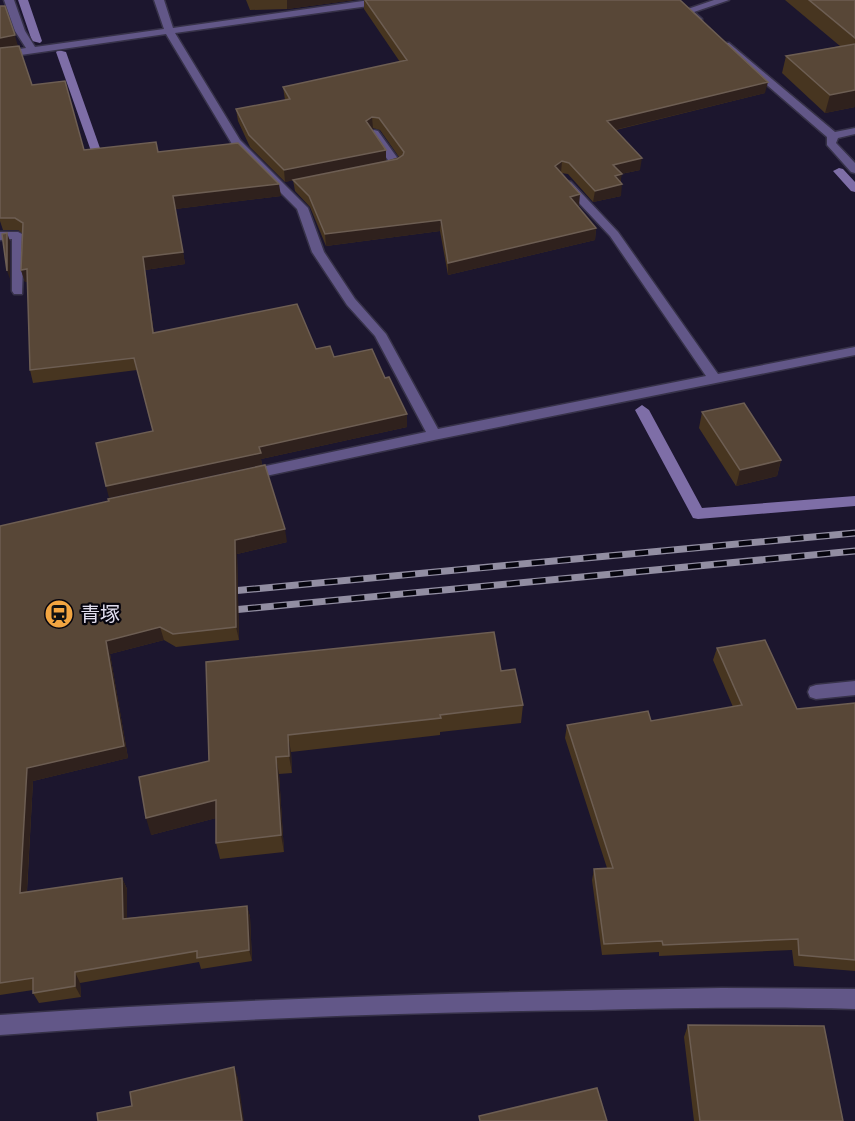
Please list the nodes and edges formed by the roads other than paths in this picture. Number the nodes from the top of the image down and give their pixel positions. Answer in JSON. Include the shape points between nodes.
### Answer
{"nodes":[{"id":1,"x":9,"y":0,"type":"edge"},
{"id":2,"x":159,"y":0,"type":"edge"},
{"id":3,"x":390,"y":0,"type":"edge"},
{"id":4,"x":724,"y":0,"type":"edge"},
{"id":5,"x":704,"y":26,"type":"edge"},
{"id":6,"x":169,"y":31,"type":"junction"},
{"id":7,"x":721,"y":40,"type":"edge"},
{"id":8,"x":32,"y":51,"type":"junction"},
{"id":9,"x":0,"y":56,"type":"edge"},
{"id":10,"x":855,"y":130,"type":"edge"},
{"id":11,"x":374,"y":133,"type":"edge"},
{"id":12,"x":833,"y":136,"type":"junction"},
{"id":13,"x":374,"y":170,"type":"edge"},
{"id":14,"x":855,"y":170,"type":"edge"},
{"id":15,"x":562,"y":178,"type":"edge"},
{"id":16,"x":0,"y":236,"type":"edge"},
{"id":17,"x":18,"y":291,"type":"dead end"},
{"id":18,"x":855,"y":351,"type":"edge"},
{"id":19,"x":715,"y":379,"type":"junction"},
{"id":20,"x":434,"y":435,"type":"junction"},
{"id":21,"x":234,"y":478,"type":"edge"},
{"id":22,"x":855,"y":688,"type":"edge"},
{"id":23,"x":816,"y":692,"type":"dead end"},
{"id":24,"x":855,"y":999,"type":"edge"},
{"id":25,"x":0,"y":1025,"type":"edge"}],
"edges":[{"from":1,"to":8,"type":"street"},
{"from":2,"to":6,"type":"street"},
{"from":3,"to":6,"type":"street"},
{"from":4,"to":5,"type":"street","via":[[687,11]]},
{"from":6,"to":8,"type":"street"},
{"from":6,"to":20,"type":"street","via":[[236,142],[287,186],[302,208],[318,252],[351,302],[380,334]]},
{"from":7,"to":12,"type":"street"},
{"from":8,"to":9,"type":"street"},
{"from":10,"to":12,"type":"street"},
{"from":11,"to":13,"type":"street","via":[[397,165]]},
{"from":12,"to":14,"type":"street","via":[[831,143]]},
{"from":15,"to":19,"type":"street","via":[[614,234]]},
{"from":16,"to":17,"type":"street","via":[[18,235]]},
{"from":18,"to":19,"type":"street"},
{"from":19,"to":20,"type":"street"},
{"from":20,"to":21,"type":"street"},
{"from":22,"to":23,"type":"street"},
{"from":24,"to":25,"type":"street","via":[[494,1001],[159,1013]]}]}
